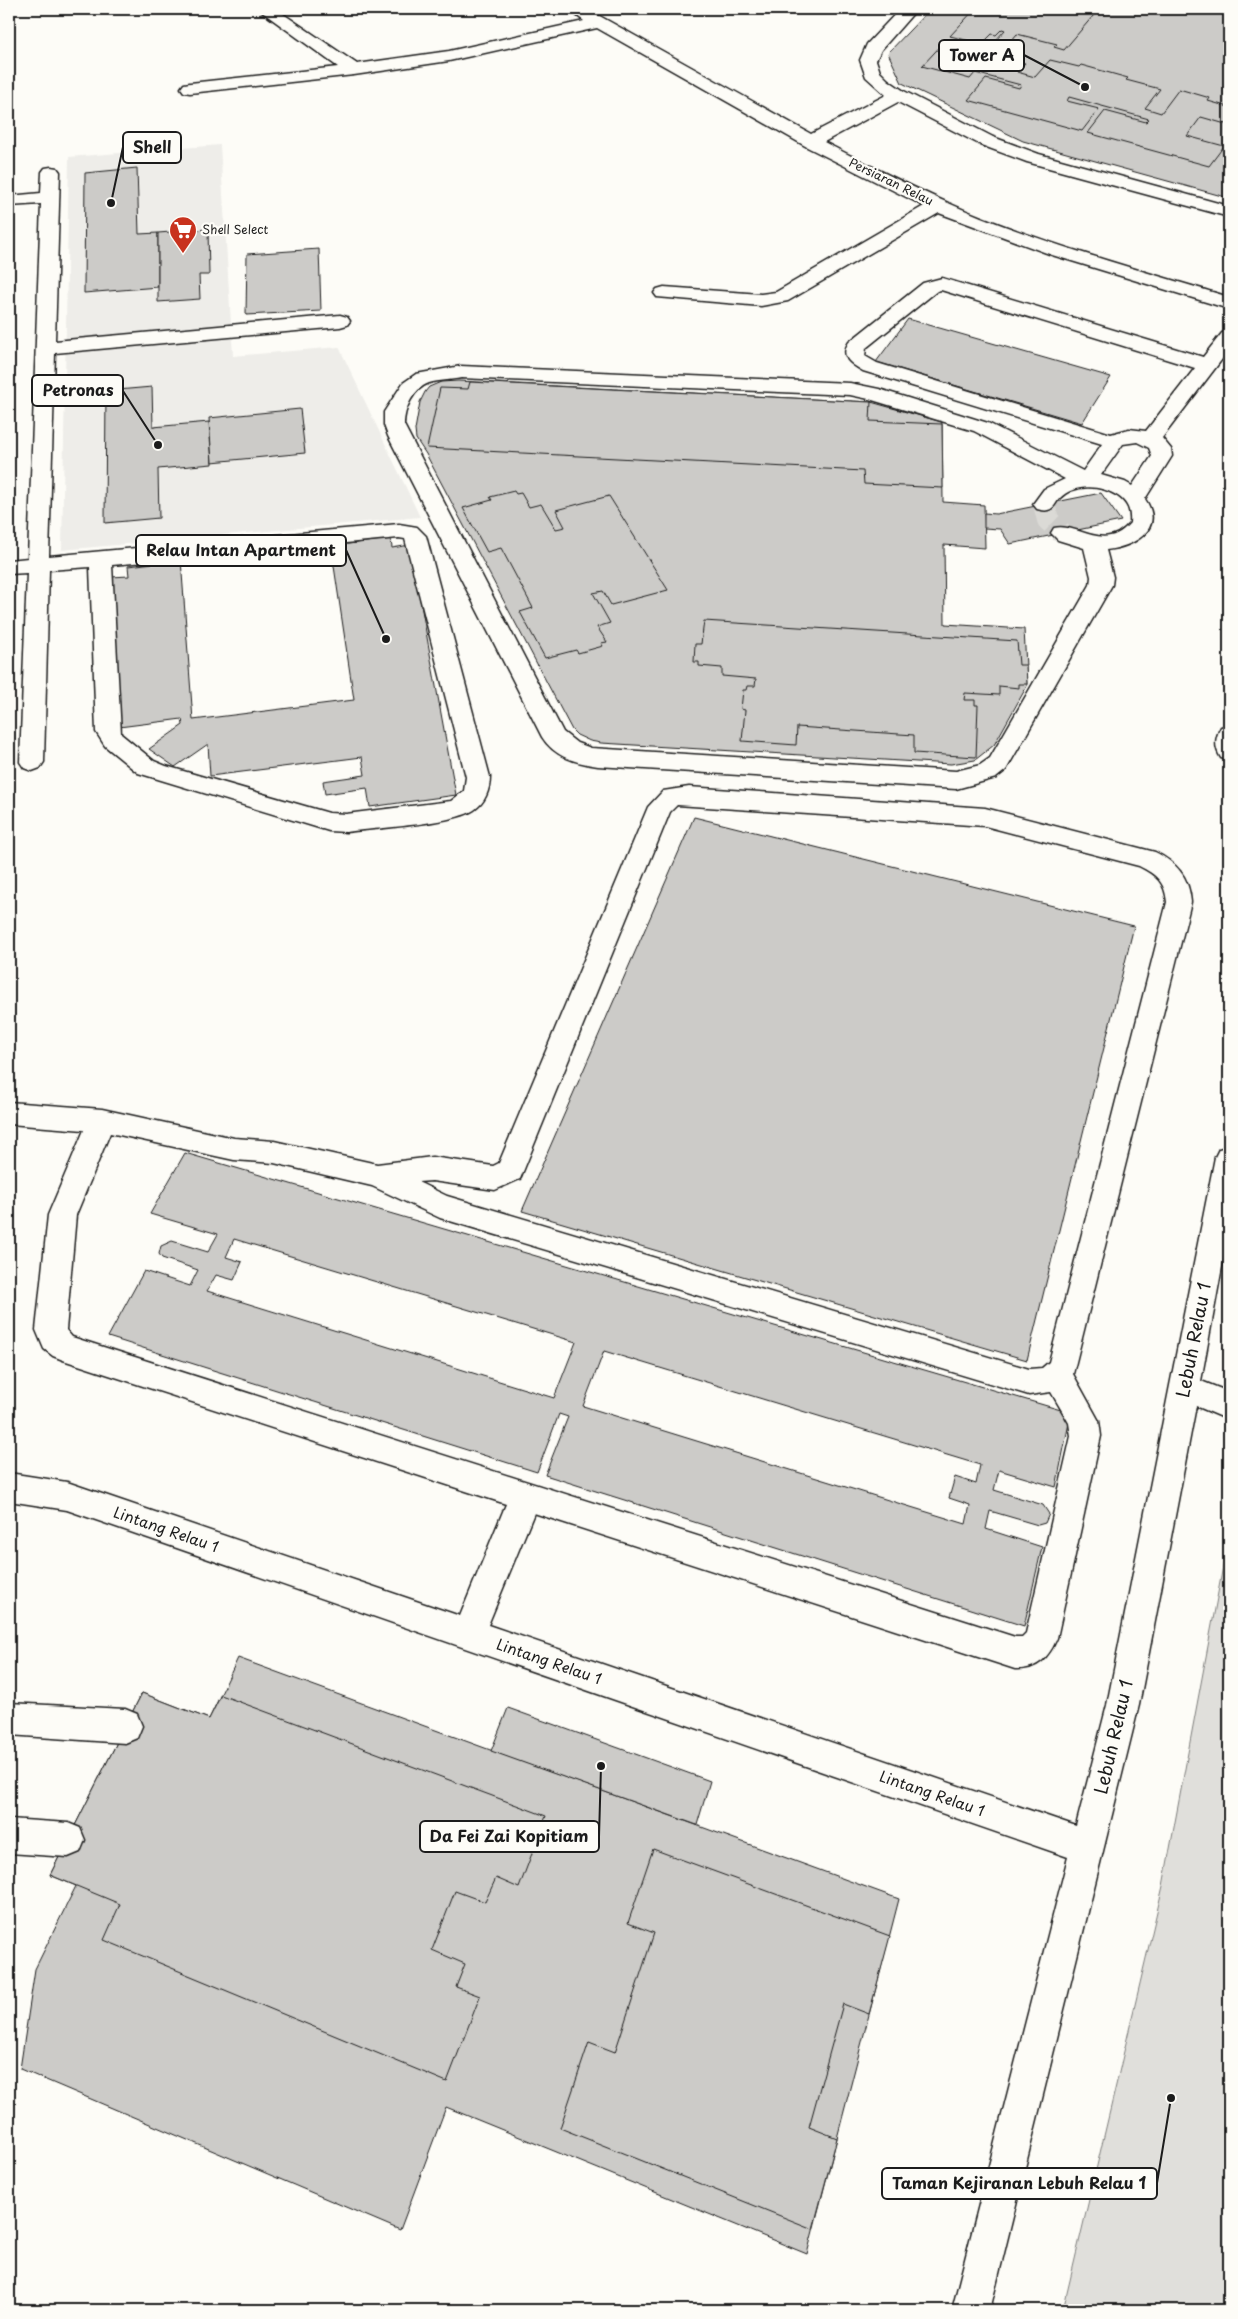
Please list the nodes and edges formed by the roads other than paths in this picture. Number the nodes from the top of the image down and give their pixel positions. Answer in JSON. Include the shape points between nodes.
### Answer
{"nodes":[{"id":1,"x":266,"y":9,"type":"edge"},
{"id":2,"x":576,"y":9,"type":"edge"},
{"id":3,"x":909,"y":9,"type":"edge"},
{"id":4,"x":600,"y":22,"type":"junction"},
{"id":5,"x":354,"y":70,"type":"junction"},
{"id":6,"x":190,"y":88,"type":"dead end"},
{"id":7,"x":898,"y":95,"type":"junction"},
{"id":8,"x":812,"y":141,"type":"junction"},
{"id":9,"x":51,"y":172,"type":"dead end"},
{"id":10,"x":50,"y":198,"type":"junction"},
{"id":11,"x":9,"y":201,"type":"edge"},
{"id":12,"x":940,"y":205,"type":"junction"},
{"id":13,"x":1229,"y":212,"type":"edge"},
{"id":14,"x":664,"y":293,"type":"dead end"},
{"id":15,"x":1229,"y":303,"type":"edge"},
{"id":16,"x":340,"y":322,"type":"dead end"},
{"id":17,"x":1229,"y":337,"type":"edge"},
{"id":18,"x":45,"y":348,"type":"junction"},
{"id":19,"x":856,"y":358,"type":"junction"},
{"id":20,"x":1208,"y":365,"type":"junction"},
{"id":21,"x":830,"y":389,"type":"junction"},
{"id":22,"x":1151,"y":439,"type":"junction"},
{"id":23,"x":1113,"y":441,"type":"junction"},
{"id":24,"x":1086,"y":481,"type":"junction"},
{"id":25,"x":1134,"y":500,"type":"junction"},
{"id":26,"x":1044,"y":504,"type":"dead end"},
{"id":27,"x":1062,"y":533,"type":"tunnel mouth"},
{"id":28,"x":1093,"y":543,"type":"junction"},
{"id":29,"x":101,"y":559,"type":"junction"},
{"id":30,"x":38,"y":564,"type":"junction"},
{"id":31,"x":9,"y":567,"type":"edge"},
{"id":32,"x":1229,"y":733,"type":"edge"},
{"id":33,"x":1229,"y":752,"type":"edge"},
{"id":34,"x":32,"y":762,"type":"dead end"},
{"id":35,"x":9,"y":1113,"type":"edge"},
{"id":36,"x":102,"y":1120,"type":"junction"},
{"id":37,"x":1229,"y":1157,"type":"edge"},
{"id":38,"x":377,"y":1176,"type":"junction"},
{"id":39,"x":1058,"y":1375,"type":"junction"},
{"id":40,"x":1185,"y":1388,"type":"junction"},
{"id":41,"x":1229,"y":1406,"type":"edge"},
{"id":42,"x":9,"y":1487,"type":"edge"},
{"id":43,"x":525,"y":1496,"type":"junction"},
{"id":44,"x":468,"y":1634,"type":"junction"},
{"id":45,"x":9,"y":1719,"type":"edge"},
{"id":46,"x":124,"y":1726,"type":"dead end"},
{"id":47,"x":9,"y":1836,"type":"edge"},
{"id":48,"x":68,"y":1840,"type":"dead end"},
{"id":49,"x":1088,"y":1847,"type":"junction"},
{"id":50,"x":972,"y":2310,"type":"edge"}],
"edges":[{"from":1,"to":5,"type":"street"},
{"from":2,"to":4,"type":"street","name":"Persiaran Relau"},
{"from":3,"to":7,"type":"street","via":[[873,48],[868,60],[872,73]]},
{"from":4,"to":5,"type":"street","via":[[449,56]]},
{"from":4,"to":8,"type":"street","name":"Persiaran Relau"},
{"from":5,"to":6,"type":"street"},
{"from":7,"to":8,"type":"street"},
{"from":7,"to":13,"type":"street","via":[[987,141],[1033,158]]},
{"from":8,"to":12,"type":"street","name":"Persiaran Relau","via":[[895,186]]},
{"from":9,"to":10,"type":"street"},
{"from":10,"to":11,"type":"street"},
{"from":10,"to":18,"type":"street"},
{"from":12,"to":14,"type":"street","via":[[781,297],[761,300]]},
{"from":12,"to":15,"type":"street","name":"Persiaran Relau","via":[[971,220],[1071,256]]},
{"from":16,"to":18,"type":"street"},
{"from":17,"to":20,"type":"street"},
{"from":18,"to":30,"type":"street"},
{"from":19,"to":20,"type":"street","via":[[856,346],[936,284],[949,285]]},
{"from":19,"to":21,"type":"street"},
{"from":19,"to":23,"type":"street","via":[[870,367]]},
{"from":20,"to":22,"type":"street"},
{"from":21,"to":24,"type":"street","via":[[872,393],[981,426]]},
{"from":21,"to":28,"type":"street","via":[[461,372],[423,378],[410,388],[394,412],[398,436],[554,736],[565,748],[579,755],[598,758],[956,780],[988,772],[998,764],[1101,585]]},
{"from":22,"to":23,"type":"street","via":[[1127,435]]},
{"from":22,"to":25,"type":"street","via":[[1161,447],[1162,456]]},
{"from":23,"to":24,"type":"street"},
{"from":24,"to":25,"type":"street","via":[[1116,487]]},
{"from":24,"to":26,"type":"street","via":[[1058,487],[1048,495]]},
{"from":25,"to":28,"type":"street","via":[[1142,514],[1141,524],[1134,532],[1109,543]]},
{"from":27,"to":28,"type":"street"},
{"from":29,"to":29,"type":"street","via":[[108,732],[146,767],[329,822],[346,823],[455,809],[474,797],[479,787],[478,777],[415,536],[409,532]]},
{"from":29,"to":30,"type":"street"},
{"from":30,"to":31,"type":"street"},
{"from":30,"to":34,"type":"street"},
{"from":32,"to":33,"type":"street"},
{"from":35,"to":36,"type":"street"},
{"from":36,"to":38,"type":"street","via":[[234,1149],[274,1152]]},
{"from":36,"to":43,"type":"street","via":[[62,1216],[51,1330],[54,1340],[63,1347]]},
{"from":37,"to":40,"type":"street","name":"Lebuh Relau 1"},
{"from":38,"to":39,"type":"street","via":[[440,1206],[1029,1382],[1048,1380]]},
{"from":38,"to":39,"type":"street","via":[[432,1169],[495,1178],[510,1171],[660,807],[671,797],[985,817],[1146,859],[1162,866],[1173,877],[1179,902]]},
{"from":39,"to":43,"type":"street","via":[[1084,1421],[1086,1436],[1041,1638],[1037,1646],[1024,1654],[1015,1654]]},
{"from":40,"to":41,"type":"street"},
{"from":40,"to":49,"type":"street","name":"Lebuh Relau 1","via":[[1123,1705]]},
{"from":42,"to":44,"type":"street","name":"Lintang Relau 1","via":[[67,1496]]},
{"from":43,"to":44,"type":"street"},
{"from":44,"to":49,"type":"street","name":"Lintang Relau 1"},
{"from":45,"to":46,"type":"street"},
{"from":47,"to":48,"type":"street"},
{"from":49,"to":50,"type":"street","name":"Lebuh Relau 1"}]}
